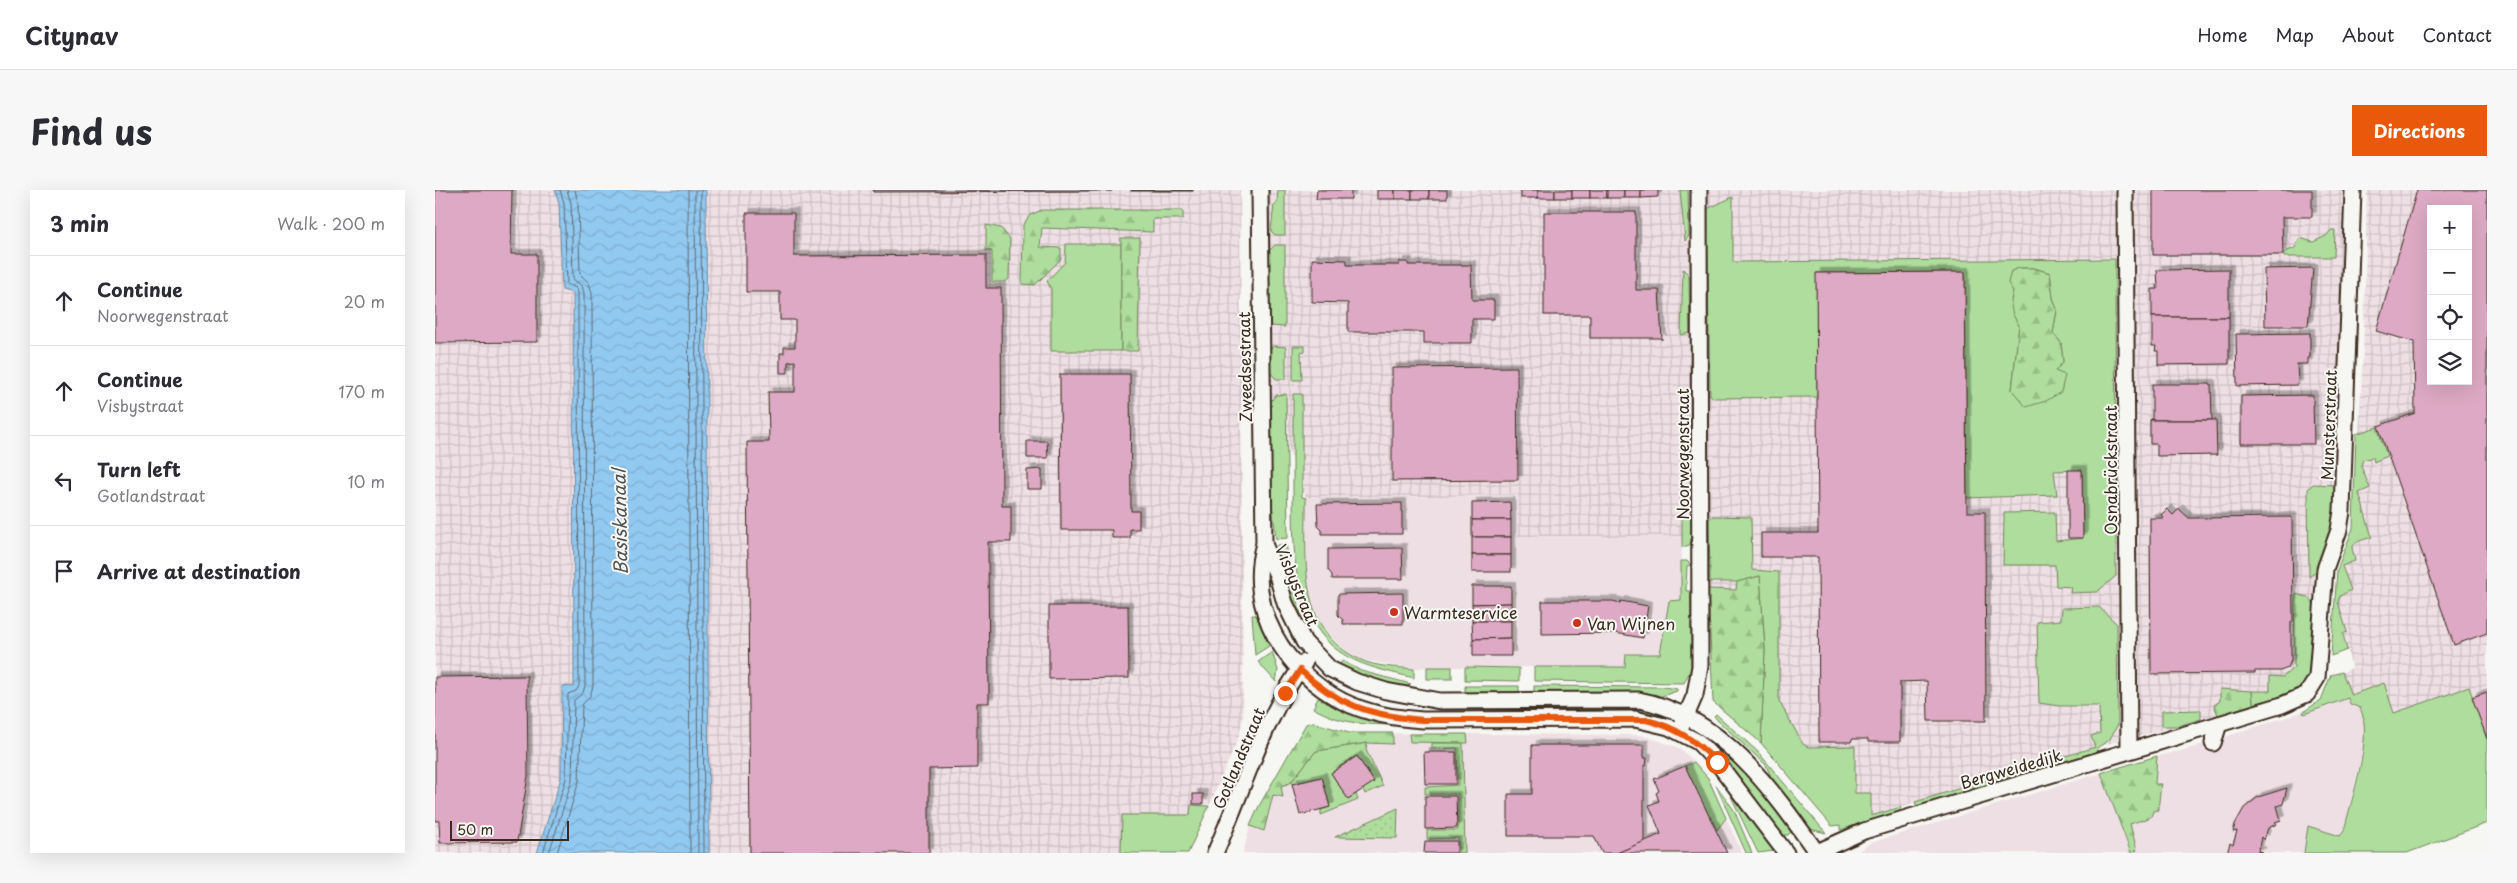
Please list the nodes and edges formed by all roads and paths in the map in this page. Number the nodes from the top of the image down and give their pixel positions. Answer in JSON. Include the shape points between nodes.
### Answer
{"nodes":[{"id":1,"x":1260,"y":190,"type":"edge"},
{"id":2,"x":1699,"y":190,"type":"edge"},
{"id":3,"x":2125,"y":190,"type":"edge"},
{"id":4,"x":2353,"y":190,"type":"edge"},
{"id":5,"x":1264,"y":544,"type":"junction"},
{"id":6,"x":1313,"y":653,"type":"junction"},
{"id":7,"x":2319,"y":659,"type":"joint"},
{"id":8,"x":1300,"y":670,"type":"junction"},
{"id":9,"x":1687,"y":715,"type":"junction"},
{"id":10,"x":2219,"y":724,"type":"junction"},
{"id":11,"x":1679,"y":731,"type":"junction"},
{"id":12,"x":2213,"y":743,"type":"dead end"},
{"id":13,"x":2129,"y":750,"type":"junction"},
{"id":14,"x":1215,"y":853,"type":"edge"},
{"id":15,"x":1786,"y":853,"type":"edge"},
{"id":16,"x":1816,"y":853,"type":"edge"}],
"edges":[{"from":1,"to":5,"type":"street","name":"Zweedsestraat"},
{"from":2,"to":9,"type":"street","name":"Noorwegenstraat","via":[[1699,666],[1695,695]]},
{"from":3,"to":13,"type":"street","name":"Osnabrückstraat"},
{"from":4,"to":7,"type":"street","name":"Munsterstraat","via":[[2343,511],[2325,569]]},
{"from":5,"to":6,"type":"street","name":"Visbystraat","via":[[1294,624]]},
{"from":5,"to":8,"type":"street","name":"Visbystraat","via":[[1259,562],[1261,599],[1278,643]]},
{"from":6,"to":8,"type":"street","name":"Gotlandstraat"},
{"from":6,"to":9,"type":"street","name":"Visbystraat","via":[[1330,669],[1357,682],[1414,698],[1454,702],[1639,700]]},
{"from":7,"to":10,"type":"street","name":"Bergweidedijk","via":[[2315,684],[2307,694]]},
{"from":8,"to":11,"type":"street","name":"Visbystraat","via":[[1319,688],[1343,702],[1393,718],[1635,719]]},
{"from":8,"to":14,"type":"street","name":"Gotlandstraat","via":[[1266,733]]},
{"from":9,"to":11,"type":"street","name":"Noorwegenstraat"},
{"from":9,"to":16,"type":"street","via":[[1711,730],[1751,769]]},
{"from":10,"to":12,"type":"street"},
{"from":10,"to":13,"type":"street","name":"Bergweidedijk"},
{"from":11,"to":15,"type":"street","via":[[1698,742],[1717,762]]},
{"from":13,"to":16,"type":"street","name":"Bergweidedijk","via":[[1864,831]]}]}
